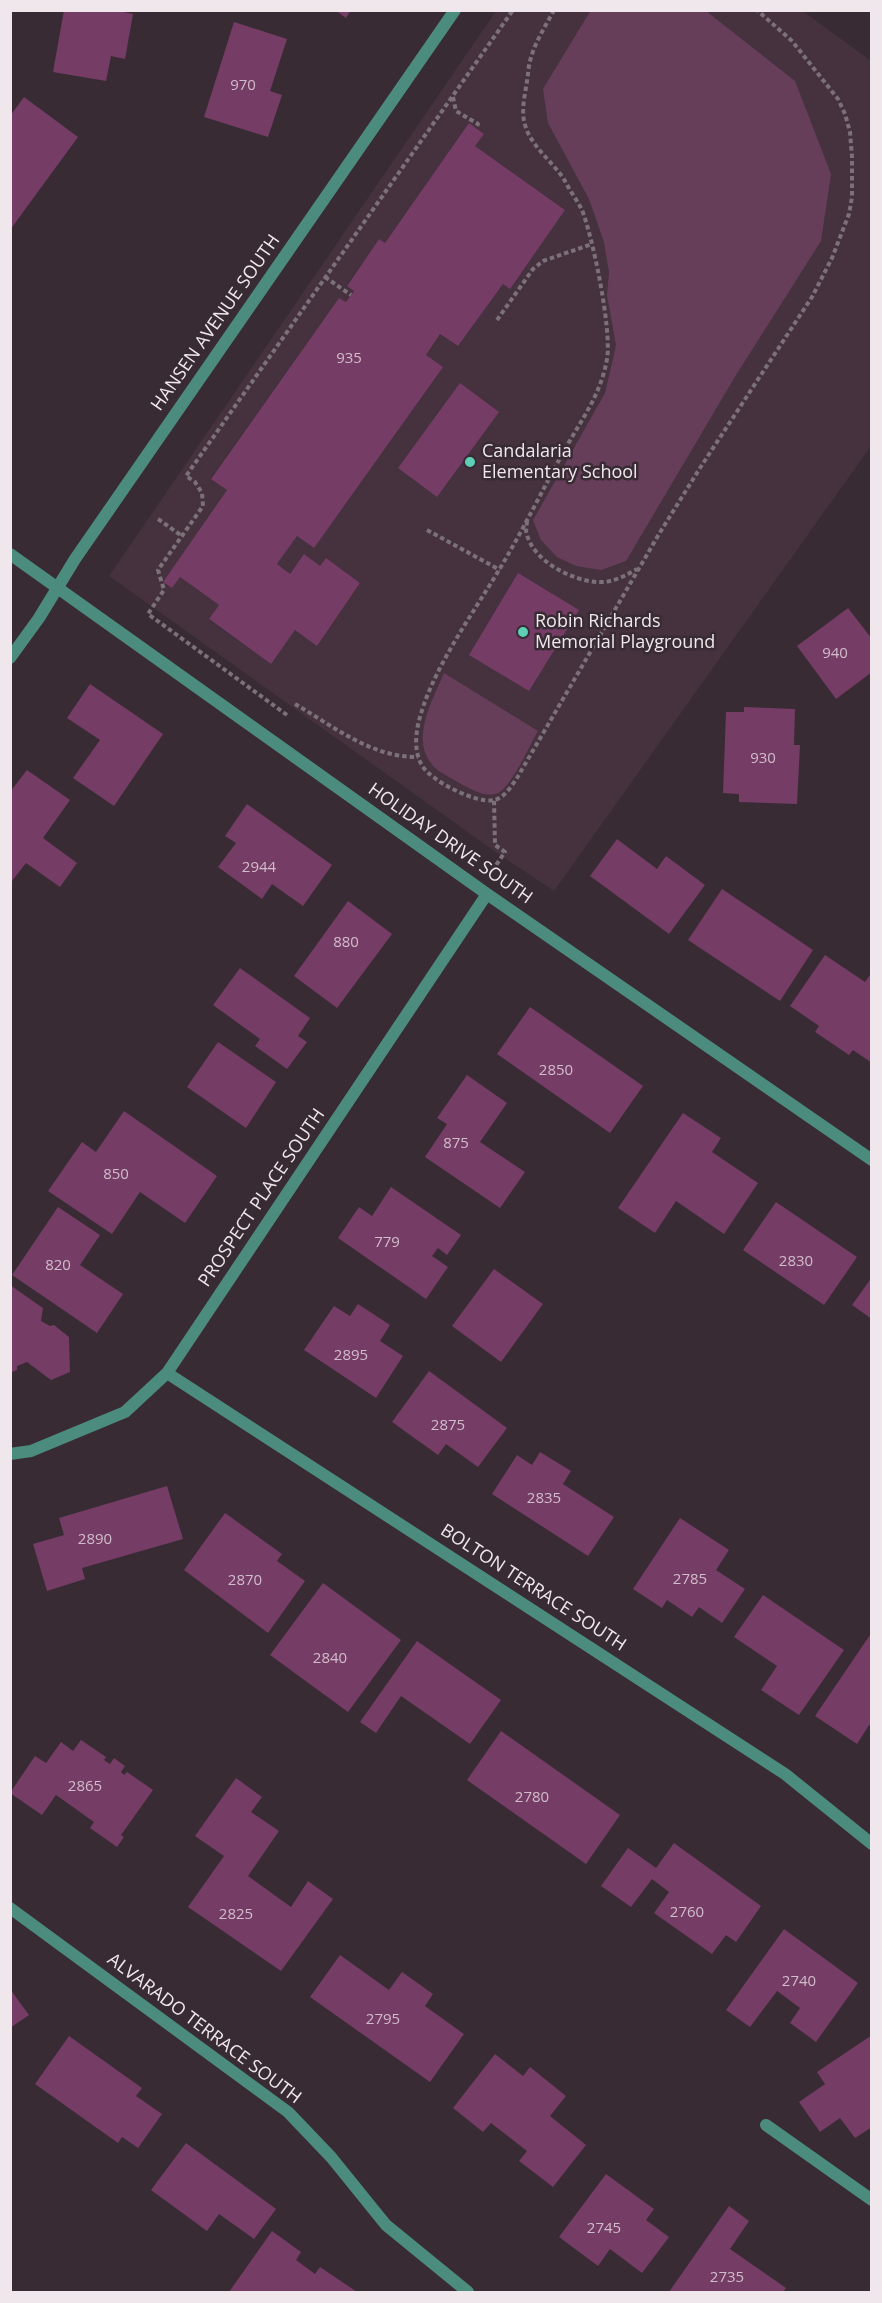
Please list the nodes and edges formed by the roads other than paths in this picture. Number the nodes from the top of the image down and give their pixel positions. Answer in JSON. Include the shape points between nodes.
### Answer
{"nodes":[{"id":1,"x":455,"y":10,"type":"edge"},
{"id":2,"x":10,"y":554,"type":"edge"},
{"id":3,"x":57,"y":586,"type":"junction"},
{"id":4,"x":10,"y":658,"type":"edge"},
{"id":5,"x":483,"y":891,"type":"junction"},
{"id":6,"x":872,"y":1160,"type":"edge"},
{"id":7,"x":167,"y":1372,"type":"junction"},
{"id":8,"x":10,"y":1454,"type":"edge"},
{"id":9,"x":872,"y":1844,"type":"edge"},
{"id":10,"x":10,"y":1908,"type":"edge"},
{"id":11,"x":766,"y":2124,"type":"dead end"},
{"id":12,"x":872,"y":2200,"type":"edge"},
{"id":13,"x":468,"y":2292,"type":"edge"}],
"edges":[{"from":1,"to":3,"type":"street","name":"HANSEN AVENUE SOUTH"},
{"from":2,"to":3,"type":"street","name":"HOLIDAY DRIVE SOUTH"},
{"from":3,"to":4,"type":"street","name":"HANSEN AVENUE SOUTH"},
{"from":3,"to":5,"type":"street","name":"HOLIDAY DRIVE SOUTH"},
{"from":5,"to":6,"type":"street","name":"HOLIDAY DRIVE SOUTH"},
{"from":5,"to":7,"type":"street","name":"PROSPECT PLACE SOUTH"},
{"from":7,"to":8,"type":"street","name":"PROSPECT PLACE SOUTH","via":[[125,1412],[31,1450]]},
{"from":7,"to":9,"type":"street","name":"BOLTON TERRACE SOUTH","via":[[785,1773]]},
{"from":10,"to":13,"type":"street","name":"ALVARADO TERRACE SOUTH","via":[[288,2112],[387,2225]]},
{"from":11,"to":12,"type":"street"}]}
